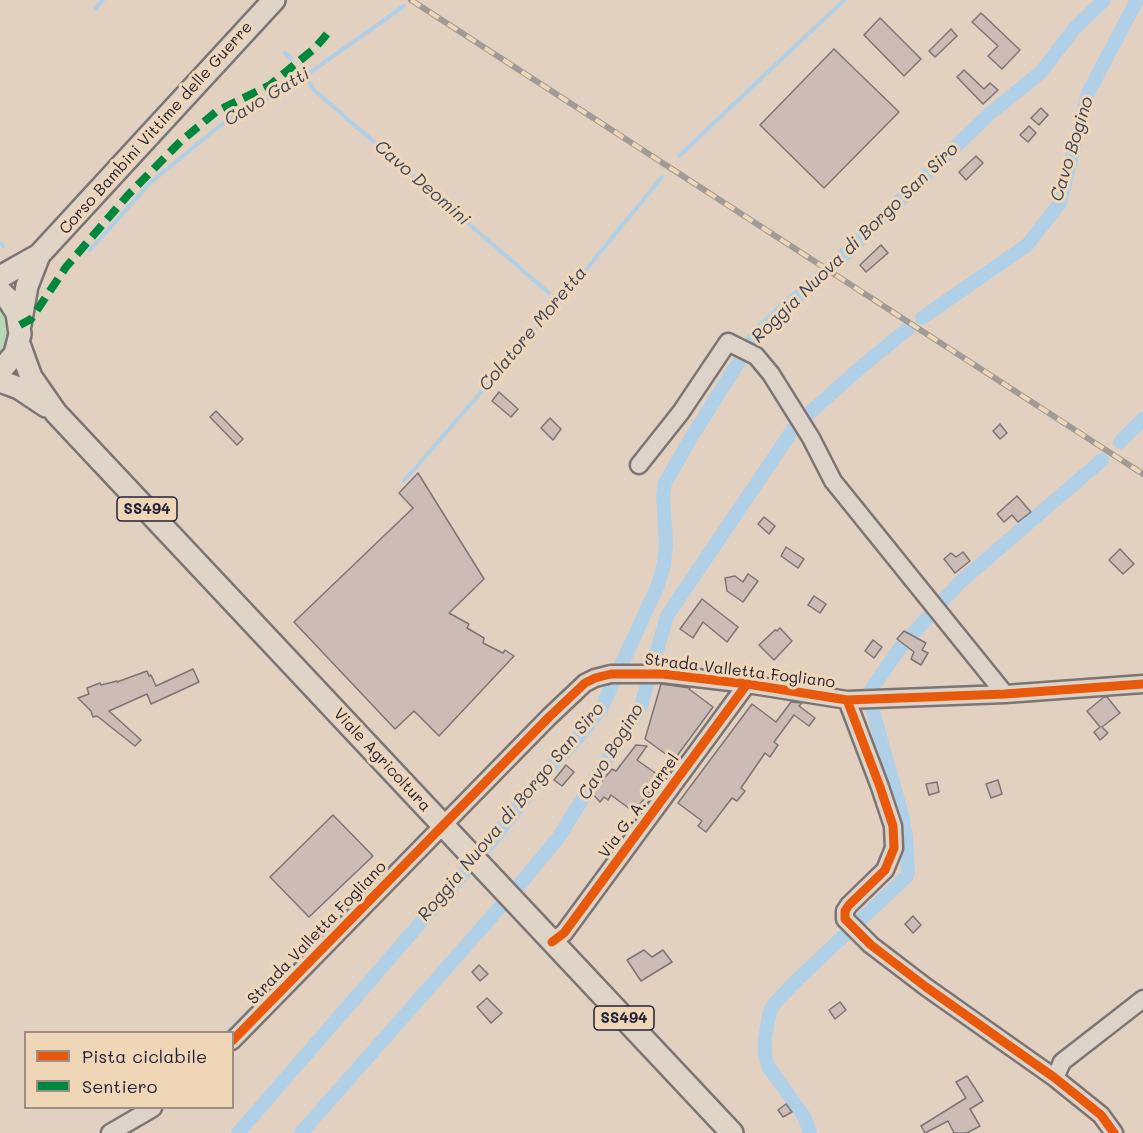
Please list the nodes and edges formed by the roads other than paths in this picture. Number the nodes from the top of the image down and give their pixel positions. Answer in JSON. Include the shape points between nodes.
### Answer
{"nodes":[{"id":1,"x":273,"y":0,"type":"edge"},
{"id":2,"x":39,"y":255,"type":"junction"},
{"id":3,"x":0,"y":278,"type":"edge"},
{"id":4,"x":0,"y":291,"type":"edge"},
{"id":5,"x":19,"y":335,"type":"junction"},
{"id":6,"x":0,"y":371,"type":"edge"},
{"id":7,"x":0,"y":381,"type":"edge"},
{"id":8,"x":56,"y":413,"type":"junction"},
{"id":9,"x":639,"y":465,"type":"dead end"},
{"id":10,"x":747,"y":684,"type":"junction"},
{"id":11,"x":1143,"y":684,"type":"edge"},
{"id":12,"x":1005,"y":693,"type":"junction"},
{"id":13,"x":853,"y":700,"type":"junction"},
{"id":14,"x":443,"y":825,"type":"junction"},
{"id":15,"x":552,"y":942,"type":"junction"},
{"id":16,"x":1143,"y":999,"type":"edge"},
{"id":17,"x":234,"y":1039,"type":"edge"},
{"id":18,"x":1054,"y":1078,"type":"junction"},
{"id":19,"x":150,"y":1109,"type":"edge"},
{"id":20,"x":110,"y":1133,"type":"edge"},
{"id":21,"x":732,"y":1133,"type":"edge"},
{"id":22,"x":1114,"y":1133,"type":"edge"}],
"edges":[{"from":1,"to":2,"type":"main road","name":"Corso Bambini Vittime delle Guerre"},
{"from":2,"to":3,"type":"main road","name":"Corso Bambini Vittime delle Guerre"},
{"from":2,"to":5,"type":"main road","name":"Corso Bambini Vittime delle Guerre","via":[[27,286]]},
{"from":4,"to":5,"type":"main road","name":"Viale Agricoltura","via":[[14,307]]},
{"from":5,"to":6,"type":"main road","via":[[10,362]]},
{"from":5,"to":8,"type":"main road","name":"Viale Agricoltura","number":"SS494","via":[[31,376]]},
{"from":7,"to":8,"type":"main road","name":"Viale Agricoltura","number":"SS494","via":[[19,388]]},
{"from":8,"to":14,"type":"main road","name":"Viale Agricoltura","number":"SS494"},
{"from":9,"to":12,"type":"street","via":[[728,342],[756,356],[800,421],[833,481]]},
{"from":10,"to":13,"type":"street","name":"Strada Valletta Fogliano"},
{"from":10,"to":14,"type":"street","name":"Strada Valletta Fogliano","via":[[651,674],[619,673],[595,678],[549,717]]},
{"from":10,"to":15,"type":"street","name":"Via G. A. Carrel","via":[[564,933]]},
{"from":11,"to":12,"type":"street","name":"Strada Valletta Fogliano"},
{"from":12,"to":13,"type":"street","name":"Strada Valletta Fogliano"},
{"from":13,"to":18,"type":"street","via":[[893,826],[894,848],[885,870],[849,905],[845,919],[926,987]]},
{"from":14,"to":15,"type":"main road","name":"Viale Agricoltura","number":"SS494"},
{"from":14,"to":17,"type":"street","name":"Strada Valletta Fogliano"},
{"from":15,"to":21,"type":"main road","name":"Viale Agricoltura","number":"SS494"},
{"from":16,"to":18,"type":"street","via":[[1062,1062]]},
{"from":18,"to":22,"type":"street","via":[[1101,1114]]},
{"from":19,"to":20,"type":"street"}]}
